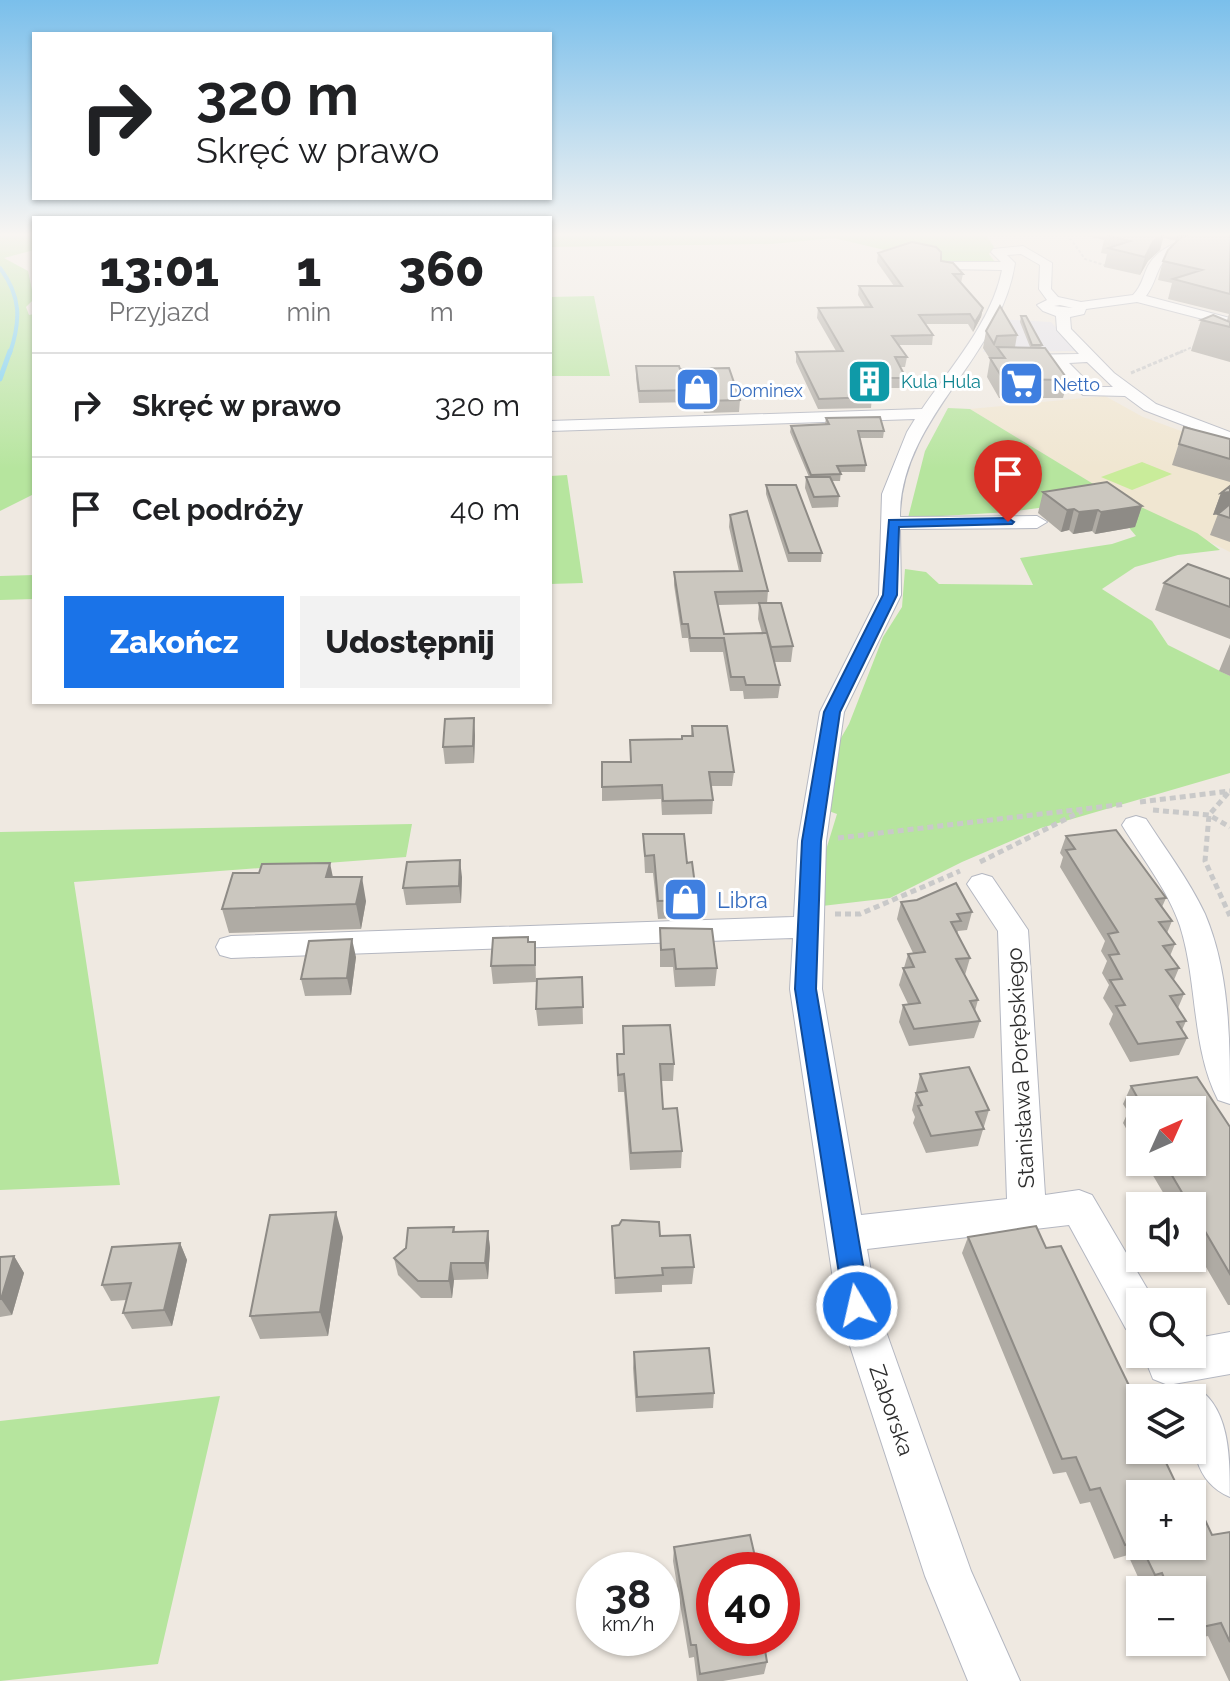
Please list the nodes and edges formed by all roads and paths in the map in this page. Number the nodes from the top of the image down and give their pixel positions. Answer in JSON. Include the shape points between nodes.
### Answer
{"nodes":[{"id":1,"x":1000,"y":312,"type":"edge"},
{"id":2,"x":1060,"y":312,"type":"edge"},
{"id":3,"x":1189,"y":312,"type":"edge"},
{"id":4,"x":1230,"y":324,"type":"edge"},
{"id":5,"x":1206,"y":341,"type":"joint"},
{"id":6,"x":1091,"y":358,"type":"junction"},
{"id":7,"x":999,"y":359,"type":"edge"},
{"id":8,"x":1057,"y":359,"type":"junction"},
{"id":9,"x":1126,"y":382,"type":"junction"},
{"id":10,"x":928,"y":414,"type":"junction"},
{"id":11,"x":552,"y":426,"type":"edge"},
{"id":12,"x":1230,"y":438,"type":"edge"},
{"id":13,"x":1037,"y":522,"type":"dead end"},
{"id":14,"x":893,"y":523,"type":"junction"},
{"id":15,"x":1229,"y":792,"type":"edge"},
{"id":16,"x":1108,"y":806,"type":"junction"},
{"id":17,"x":1087,"y":808,"type":"junction"},
{"id":18,"x":1209,"y":815,"type":"junction"},
{"id":19,"x":1136,"y":825,"type":"dead end"},
{"id":20,"x":1230,"y":827,"type":"edge"},
{"id":21,"x":812,"y":841,"type":"junction"},
{"id":22,"x":982,"y":884,"type":"dead end"},
{"id":23,"x":1230,"y":916,"type":"edge"},
{"id":24,"x":809,"y":920,"type":"junction"},
{"id":25,"x":231,"y":947,"type":"dead end"},
{"id":26,"x":1230,"y":1090,"type":"edge"},
{"id":27,"x":1027,"y":1214,"type":"junction"},
{"id":28,"x":845,"y":1234,"type":"junction"},
{"id":29,"x":1126,"y":1290,"type":"edge"},
{"id":30,"x":1230,"y":1353,"type":"edge"},
{"id":31,"x":1172,"y":1372,"type":"edge"},
{"id":32,"x":1206,"y":1432,"type":"edge"},
{"id":33,"x":1230,"y":1474,"type":"edge"},
{"id":34,"x":994,"y":1681,"type":"edge"}],
"edges":[{"from":1,"to":10,"type":"street","name":"Zaborska"},
{"from":2,"to":6,"type":"street","via":[[1064,330]]},
{"from":3,"to":4,"type":"street"},
{"from":4,"to":5,"type":"street","via":[[1208,333]]},
{"from":5,"to":9,"type":"path"},
{"from":6,"to":8,"type":"street"},
{"from":6,"to":9,"type":"street"},
{"from":7,"to":8,"type":"street"},
{"from":8,"to":9,"type":"street","via":[[1089,392]]},
{"from":9,"to":12,"type":"street","via":[[1150,407]]},
{"from":10,"to":11,"type":"street"},
{"from":10,"to":14,"type":"street","name":"Zaborska","via":[[915,432],[891,494]]},
{"from":13,"to":14,"type":"street"},
{"from":14,"to":21,"type":"street","name":"Zaborska","via":[[890,595],[832,712]]},
{"from":15,"to":16,"type":"path"},
{"from":15,"to":18,"type":"path"},
{"from":16,"to":17,"type":"path"},
{"from":16,"to":18,"type":"path"},
{"from":17,"to":21,"type":"path"},
{"from":17,"to":24,"type":"path","via":[[860,914]]},
{"from":18,"to":20,"type":"path"},
{"from":18,"to":23,"type":"path","via":[[1205,861]]},
{"from":19,"to":26,"type":"street","via":[[1195,927]]},
{"from":21,"to":24,"type":"street","name":"Zaborska"},
{"from":22,"to":27,"type":"street","name":"Stanisława Porębskiego","via":[[1013,930]]},
{"from":24,"to":25,"type":"street"},
{"from":24,"to":28,"type":"street","name":"Zaborska","via":[[806,989]]},
{"from":27,"to":28,"type":"street","name":"Stanisława Porębskiego"},
{"from":27,"to":29,"type":"street","name":"Stanisława Porębskiego","via":[[1079,1207]]},
{"from":28,"to":34,"type":"street","name":"Zaborska","via":[[862,1321],[949,1576]]},
{"from":30,"to":31,"type":"street"},
{"from":32,"to":33,"type":"street"}]}
